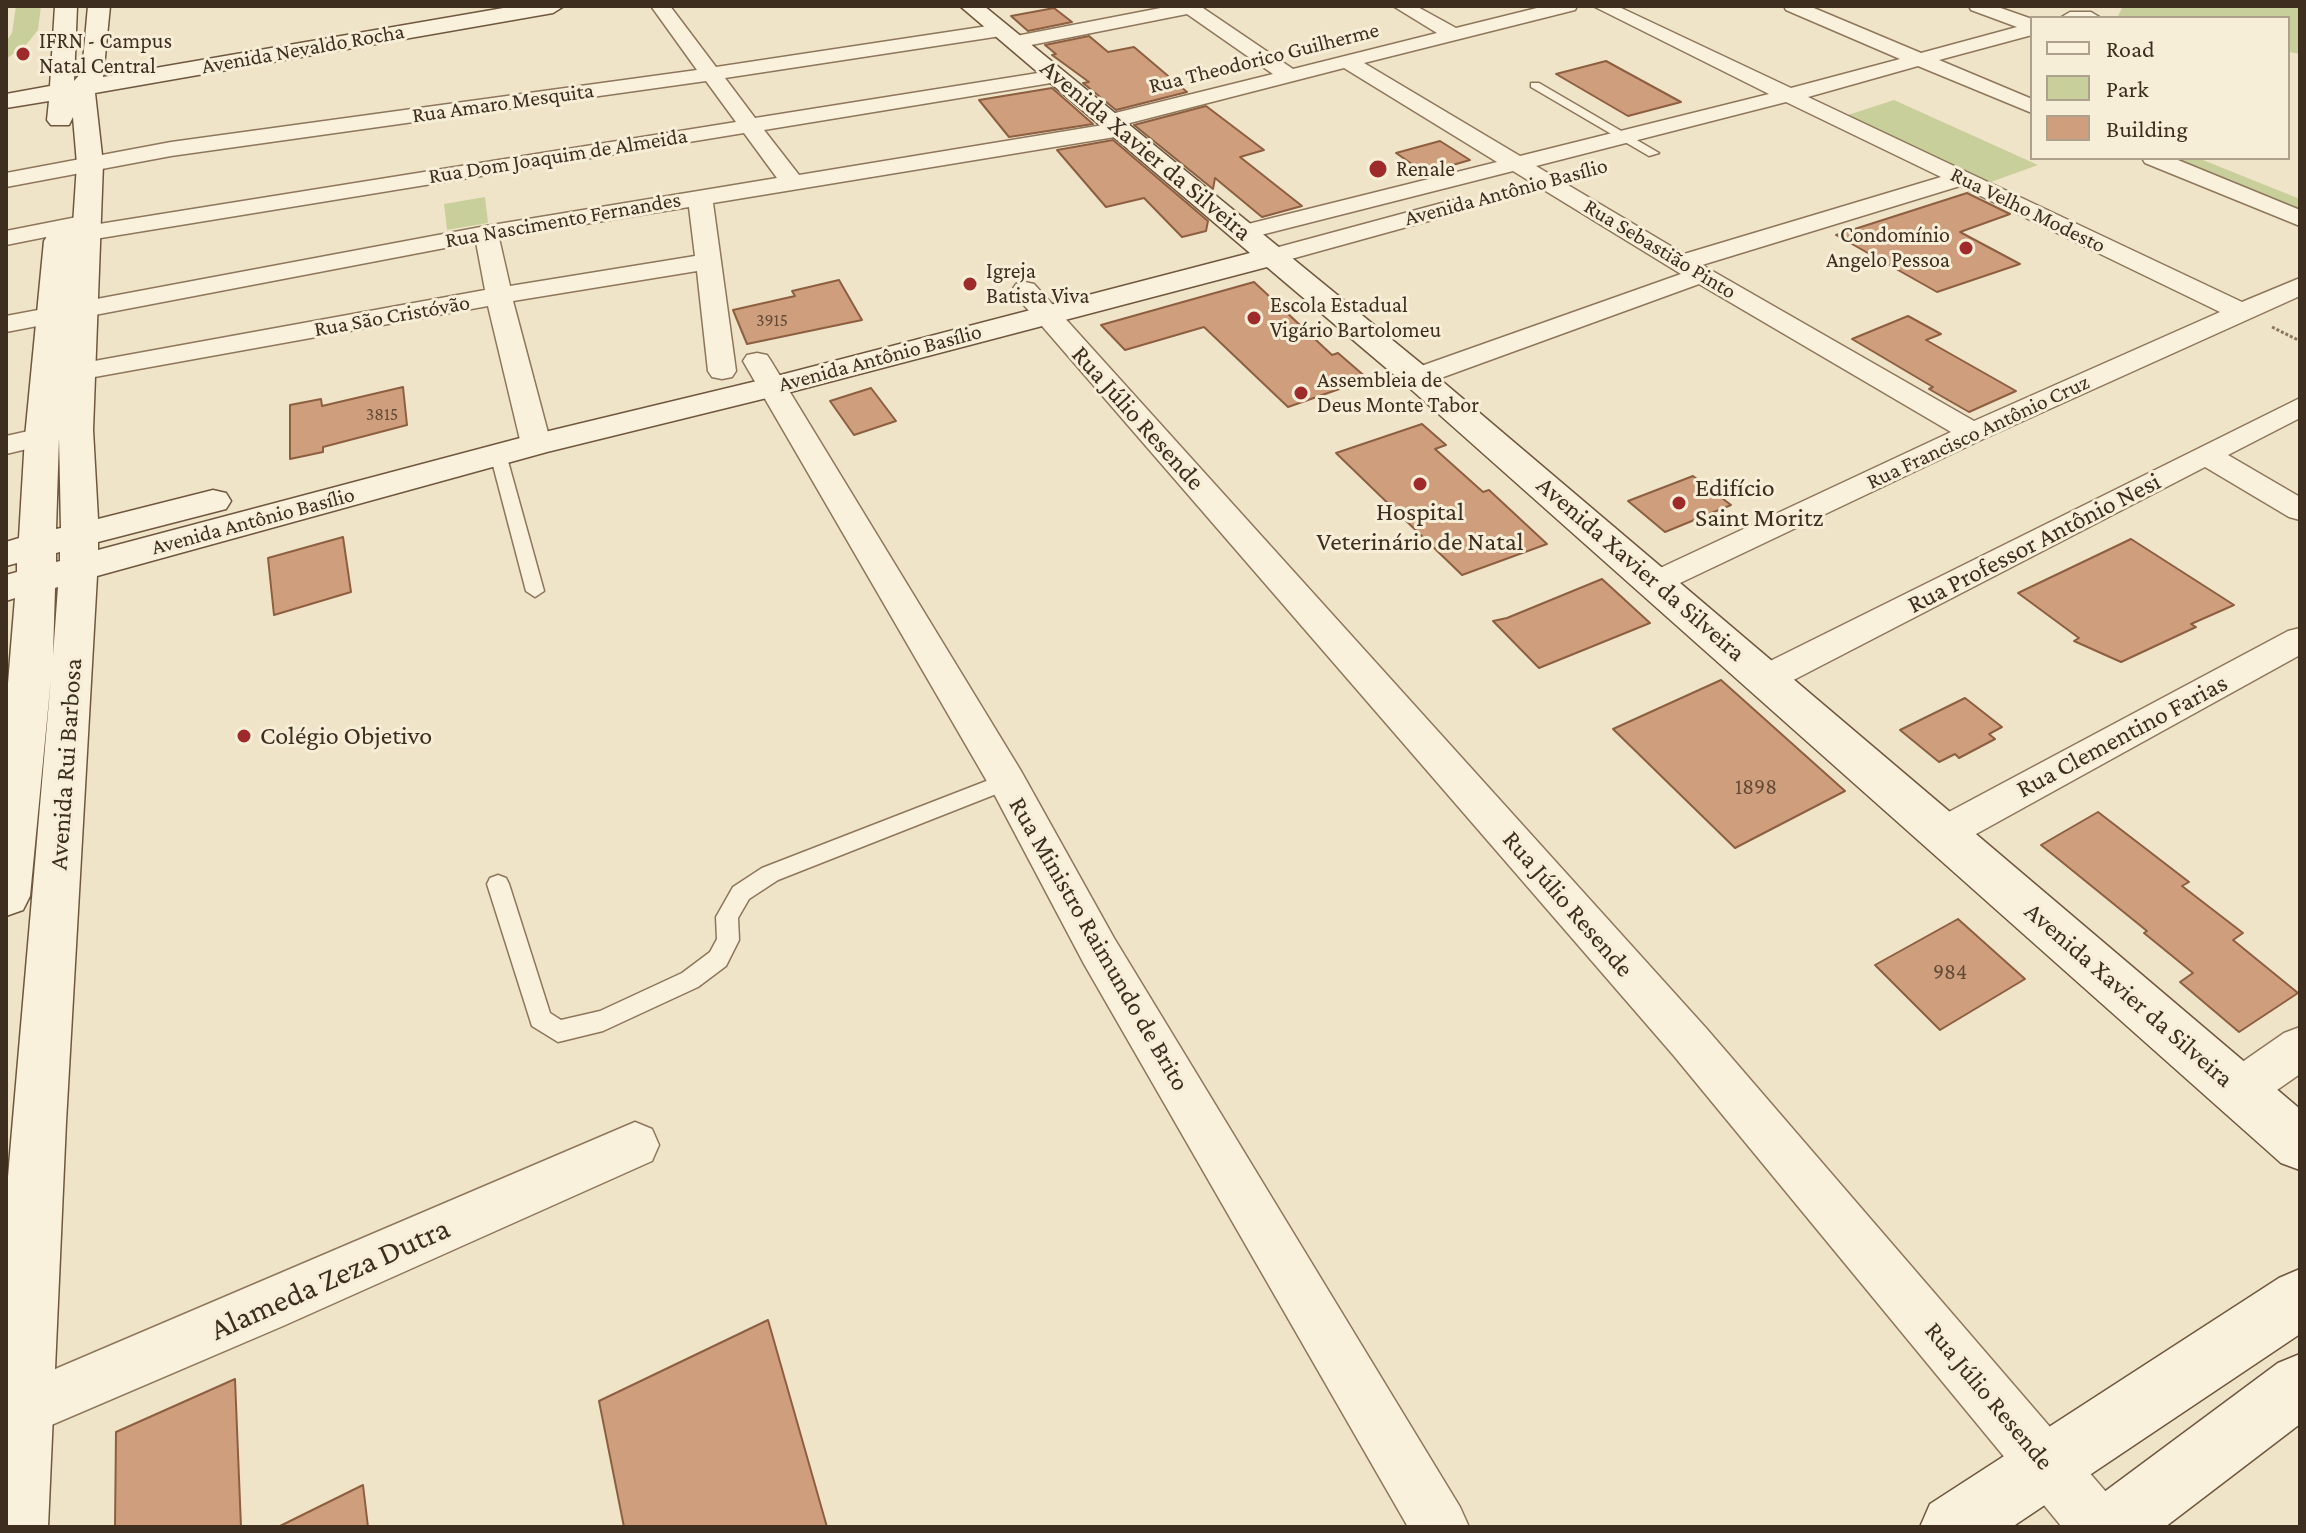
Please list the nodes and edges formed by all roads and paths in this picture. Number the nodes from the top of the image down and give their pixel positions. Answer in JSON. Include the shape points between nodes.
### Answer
{"nodes":[{"id":1,"x":66,"y":6,"type":"edge"},
{"id":2,"x":99,"y":6,"type":"edge"},
{"id":3,"x":486,"y":6,"type":"edge"},
{"id":4,"x":553,"y":6,"type":"edge"},
{"id":5,"x":660,"y":6,"type":"edge"},
{"id":6,"x":971,"y":6,"type":"edge"},
{"id":7,"x":1402,"y":6,"type":"edge"},
{"id":8,"x":1568,"y":6,"type":"edge"},
{"id":9,"x":1602,"y":6,"type":"edge"},
{"id":10,"x":1793,"y":6,"type":"edge"},
{"id":11,"x":1978,"y":6,"type":"edge"},
{"id":12,"x":1189,"y":7,"type":"edge"},
{"id":13,"x":2030,"y":26,"type":"edge"},
{"id":14,"x":2030,"y":28,"type":"edge"},
{"id":15,"x":1454,"y":35,"type":"junction"},
{"id":16,"x":1008,"y":36,"type":"junction"},
{"id":17,"x":1951,"y":52,"type":"junction"},
{"id":18,"x":1348,"y":62,"type":"junction"},
{"id":19,"x":1986,"y":67,"type":"junction"},
{"id":20,"x":1925,"y":71,"type":"junction"},
{"id":21,"x":711,"y":74,"type":"junction"},
{"id":22,"x":1288,"y":75,"type":"junction"},
{"id":23,"x":1955,"y":75,"type":"junction"},
{"id":24,"x":1057,"y":76,"type":"junction"},
{"id":25,"x":74,"y":82,"type":"junction"},
{"id":26,"x":1535,"y":85,"type":"dead end"},
{"id":27,"x":2030,"y":85,"type":"edge"},
{"id":28,"x":6,"y":88,"type":"edge"},
{"id":29,"x":1786,"y":96,"type":"junction"},
{"id":30,"x":6,"y":101,"type":"edge"},
{"id":31,"x":1843,"y":103,"type":"dead end"},
{"id":32,"x":2030,"y":106,"type":"edge"},
{"id":33,"x":1814,"y":110,"type":"junction"},
{"id":34,"x":747,"y":125,"type":"junction"},
{"id":35,"x":1116,"y":125,"type":"junction"},
{"id":36,"x":1624,"y":136,"type":"junction"},
{"id":37,"x":1653,"y":153,"type":"junction"},
{"id":38,"x":2158,"y":160,"type":"edge"},
{"id":39,"x":2215,"y":160,"type":"edge"},
{"id":40,"x":1622,"y":161,"type":"dead end"},
{"id":41,"x":90,"y":164,"type":"junction"},
{"id":42,"x":60,"y":170,"type":"junction"},
{"id":43,"x":1576,"y":173,"type":"dead end"},
{"id":44,"x":1517,"y":177,"type":"junction"},
{"id":45,"x":1962,"y":178,"type":"junction"},
{"id":46,"x":6,"y":180,"type":"edge"},
{"id":47,"x":1545,"y":181,"type":"junction"},
{"id":48,"x":792,"y":182,"type":"junction"},
{"id":49,"x":2300,"y":195,"type":"edge"},
{"id":50,"x":700,"y":196,"type":"junction"},
{"id":51,"x":1472,"y":201,"type":"dead end"},
{"id":52,"x":2300,"y":219,"type":"edge"},
{"id":53,"x":73,"y":230,"type":"junction"},
{"id":54,"x":486,"y":233,"type":"junction"},
{"id":55,"x":6,"y":238,"type":"edge"},
{"id":56,"x":1222,"y":238,"type":"junction"},
{"id":57,"x":1273,"y":256,"type":"junction"},
{"id":58,"x":706,"y":262,"type":"junction"},
{"id":59,"x":1691,"y":269,"type":"junction"},
{"id":60,"x":2300,"y":286,"type":"edge"},
{"id":61,"x":499,"y":297,"type":"junction"},
{"id":62,"x":1035,"y":302,"type":"junction"},
{"id":63,"x":83,"y":309,"type":"junction"},
{"id":64,"x":2241,"y":312,"type":"junction"},
{"id":65,"x":51,"y":315,"type":"junction"},
{"id":66,"x":6,"y":324,"type":"edge"},
{"id":67,"x":78,"y":372,"type":"junction"},
{"id":68,"x":750,"y":373,"type":"junction"},
{"id":69,"x":1417,"y":377,"type":"junction"},
{"id":70,"x":2300,"y":407,"type":"edge"},
{"id":71,"x":532,"y":432,"type":"junction"},
{"id":72,"x":1973,"y":433,"type":"junction"},
{"id":73,"x":42,"y":437,"type":"junction"},
{"id":74,"x":6,"y":445,"type":"edge"},
{"id":75,"x":498,"y":454,"type":"junction"},
{"id":76,"x":2206,"y":455,"type":"junction"},
{"id":77,"x":2300,"y":510,"type":"edge"},
{"id":78,"x":41,"y":562,"type":"edge"},
{"id":79,"x":1657,"y":583,"type":"junction"},
{"id":80,"x":535,"y":591,"type":"dead end"},
{"id":81,"x":2300,"y":640,"type":"edge"},
{"id":82,"x":1767,"y":678,"type":"junction"},
{"id":83,"x":1007,"y":781,"type":"junction"},
{"id":84,"x":1944,"y":833,"type":"junction"},
{"id":85,"x":498,"y":884,"type":"dead end"},
{"id":86,"x":6,"y":896,"type":"edge"},
{"id":87,"x":2300,"y":1048,"type":"edge"},
{"id":88,"x":2238,"y":1091,"type":"junction"},
{"id":89,"x":2300,"y":1144,"type":"edge"},
{"id":90,"x":635,"y":1145,"type":"dead end"},
{"id":91,"x":2300,"y":1299,"type":"edge"},
{"id":92,"x":2300,"y":1385,"type":"edge"},
{"id":93,"x":23,"y":1410,"type":"junction"},
{"id":94,"x":2049,"y":1466,"type":"junction"},
{"id":95,"x":15,"y":1527,"type":"edge"},
{"id":96,"x":1440,"y":1527,"type":"edge"},
{"id":97,"x":1953,"y":1527,"type":"edge"},
{"id":98,"x":2099,"y":1527,"type":"edge"},
{"id":99,"x":2111,"y":1527,"type":"edge"}],
"edges":[{"from":1,"to":25,"type":"main road","name":"Avenida Rui Barbosa"},
{"from":2,"to":25,"type":"main road","name":"Avenida Rui Barbosa"},
{"from":3,"to":25,"type":"main road","name":"Avenida Nevaldo Rocha"},
{"from":4,"to":25,"type":"main road","name":"Avenida Nevaldo Rocha"},
{"from":5,"to":21,"type":"street"},
{"from":6,"to":16,"type":"main road","name":"Avenida Xavier da Silveira"},
{"from":7,"to":15,"type":"street"},
{"from":8,"to":15,"type":"street","name":"Rua Theodorico Guilherme"},
{"from":9,"to":29,"type":"street"},
{"from":10,"to":20,"type":"street"},
{"from":11,"to":13,"type":"street"},
{"from":12,"to":16,"type":"street","name":"Rua Amaro Mesquita"},
{"from":12,"to":22,"type":"street"},
{"from":14,"to":17,"type":"street","name":"Avenida Antônio Basílio"},
{"from":15,"to":18,"type":"street","name":"Rua Theodorico Guilherme"},
{"from":16,"to":21,"type":"street","name":"Rua Amaro Mesquita"},
{"from":16,"to":24,"type":"main road","name":"Avenida Xavier da Silveira"},
{"from":17,"to":19,"type":"street"},
{"from":17,"to":20,"type":"street","name":"Avenida Antônio Basílio"},
{"from":18,"to":22,"type":"street","name":"Rua Theodorico Guilherme"},
{"from":18,"to":44,"type":"street","name":"Rua Sebastião Pinto"},
{"from":19,"to":23,"type":"street"},
{"from":19,"to":27,"type":"street"},
{"from":20,"to":23,"type":"street"},
{"from":20,"to":29,"type":"street","name":"Avenida Antônio Basílio"},
{"from":21,"to":34,"type":"street"},
{"from":21,"to":41,"type":"street","name":"Rua Amaro Mesquita"},
{"from":22,"to":35,"type":"street","name":"Rua Theodorico Guilherme"},
{"from":23,"to":32,"type":"street"},
{"from":24,"to":34,"type":"street","name":"Rua Dom Joaquim de Almeida"},
{"from":24,"to":35,"type":"main road","name":"Avenida Xavier da Silveira"},
{"from":25,"to":28,"type":"main road","name":"Avenida Nevaldo Rocha"},
{"from":25,"to":30,"type":"main road","name":"Avenida Nevaldo Rocha"},
{"from":25,"to":41,"type":"main road","name":"Avenida Rui Barbosa"},
{"from":25,"to":42,"type":"main road","name":"Avenida Rui Barbosa"},
{"from":26,"to":36,"type":"lane"},
{"from":29,"to":33,"type":"street","name":"Rua Velho Modesto"},
{"from":29,"to":36,"type":"street","name":"Avenida Antônio Basílio"},
{"from":31,"to":33,"type":"street","name":"Avenida Antônio Basílio"},
{"from":33,"to":37,"type":"street","name":"Avenida Antônio Basílio"},
{"from":33,"to":45,"type":"street","name":"Rua Velho Modesto"},
{"from":34,"to":48,"type":"street"},
{"from":34,"to":53,"type":"street","name":"Rua Dom Joaquim de Almeida"},
{"from":35,"to":48,"type":"street","name":"Rua Nascimento Fernandes"},
{"from":35,"to":56,"type":"main road","name":"Avenida Xavier da Silveira"},
{"from":36,"to":37,"type":"lane"},
{"from":36,"to":44,"type":"street","name":"Avenida Antônio Basílio"},
{"from":37,"to":40,"type":"street","name":"Avenida Antônio Basílio"},
{"from":38,"to":52,"type":"street"},
{"from":39,"to":49,"type":"street"},
{"from":41,"to":42,"type":"street","name":"Rua Amaro Mesquita"},
{"from":41,"to":53,"type":"main road","name":"Avenida Rui Barbosa"},
{"from":42,"to":46,"type":"street","name":"Rua Amaro Mesquita"},
{"from":42,"to":53,"type":"main road","name":"Avenida Rui Barbosa"},
{"from":43,"to":47,"type":"street","name":"Avenida Antônio Basílio"},
{"from":44,"to":47,"type":"street","name":"Rua Sebastião Pinto"},
{"from":44,"to":56,"type":"street","name":"Avenida Antônio Basílio"},
{"from":45,"to":59,"type":"street"},
{"from":45,"to":64,"type":"street","name":"Rua Velho Modesto"},
{"from":47,"to":59,"type":"street","name":"Rua Sebastião Pinto"},
{"from":48,"to":50,"type":"street","name":"Rua Nascimento Fernandes"},
{"from":50,"to":54,"type":"street","name":"Rua Nascimento Fernandes"},
{"from":50,"to":58,"type":"street"},
{"from":51,"to":57,"type":"street","name":"Avenida Antônio Basílio"},
{"from":53,"to":55,"type":"street","name":"Rua Dom Joaquim de Almeida"},
{"from":53,"to":63,"type":"main road","name":"Avenida Rui Barbosa"},
{"from":53,"to":65,"type":"main road","name":"Avenida Rui Barbosa"},
{"from":54,"to":61,"type":"street"},
{"from":54,"to":63,"type":"street","name":"Rua Nascimento Fernandes"},
{"from":56,"to":57,"type":"main road","name":"Avenida Xavier da Silveira"},
{"from":56,"to":62,"type":"main road","name":"Avenida Antônio Basílio"},
{"from":57,"to":62,"type":"main road","name":"Avenida Antônio Basílio"},
{"from":57,"to":69,"type":"main road","name":"Avenida Xavier da Silveira"},
{"from":58,"to":61,"type":"street","name":"Rua São Cristóvão"},
{"from":58,"to":68,"type":"street"},
{"from":59,"to":69,"type":"street"},
{"from":59,"to":72,"type":"street","name":"Rua Sebastião Pinto"},
{"from":60,"to":64,"type":"street","name":"Rua Francisco Antônio Cruz"},
{"from":61,"to":67,"type":"street","name":"Rua São Cristóvão"},
{"from":61,"to":71,"type":"street"},
{"from":62,"to":68,"type":"main road","name":"Avenida Antônio Basílio"},
{"from":62,"to":94,"type":"street","name":"Rua Júlio Resende","via":[[1690,1042]]},
{"from":63,"to":65,"type":"street","name":"Rua Nascimento Fernandes"},
{"from":63,"to":67,"type":"main road","name":"Avenida Rui Barbosa"},
{"from":64,"to":72,"type":"street","name":"Rua Francisco Antônio Cruz"},
{"from":65,"to":66,"type":"street","name":"Rua Nascimento Fernandes"},
{"from":65,"to":73,"type":"main road","name":"Avenida Rui Barbosa"},
{"from":67,"to":78,"type":"main road","name":"Avenida Rui Barbosa","via":[[76,430]]},
{"from":68,"to":71,"type":"main road","name":"Avenida Antônio Basílio"},
{"from":68,"to":71,"type":"main road","name":"Avenida Antônio Basílio"},
{"from":68,"to":83,"type":"street","name":"Rua Ministro Raimundo de Brito"},
{"from":69,"to":79,"type":"main road","name":"Avenida Xavier da Silveira"},
{"from":70,"to":76,"type":"street","name":"Rua Professor Antônio Nesi"},
{"from":71,"to":75,"type":"main road","name":"Avenida Antônio Basílio"},
{"from":71,"to":78,"type":"main road","name":"Avenida Antônio Basílio"},
{"from":72,"to":79,"type":"street","name":"Rua Francisco Antônio Cruz"},
{"from":73,"to":74,"type":"street"},
{"from":73,"to":78,"type":"main road","name":"Avenida Rui Barbosa"},
{"from":75,"to":78,"type":"main road","name":"Avenida Antônio Basílio"},
{"from":75,"to":80,"type":"lane"},
{"from":76,"to":77,"type":"street"},
{"from":76,"to":82,"type":"street","name":"Rua Professor Antônio Nesi"},
{"from":78,"to":86,"type":"main road","name":"Avenida Rui Barbosa"},
{"from":78,"to":93,"type":"main road","name":"Avenida Rui Barbosa","via":[[69,730]]},
{"from":79,"to":82,"type":"main road","name":"Avenida Xavier da Silveira"},
{"from":81,"to":84,"type":"street","name":"Rua Clementino Farias"},
{"from":82,"to":84,"type":"main road","name":"Avenida Xavier da Silveira"},
{"from":83,"to":85,"type":"lane","via":[[770,874],[741,893],[727,917],[728,940],[718,959],[690,980],[603,1021],[558,1031],[540,1019]]},
{"from":83,"to":96,"type":"street","name":"Rua Ministro Raimundo de Brito","via":[[1099,951]]},
{"from":84,"to":88,"type":"main road","name":"Avenida Xavier da Silveira"},
{"from":87,"to":88,"type":"street"},
{"from":88,"to":89,"type":"main road","name":"Avenida Xavier da Silveira"},
{"from":90,"to":93,"type":"street","name":"Alameda Zeza Dutra"},
{"from":91,"to":94,"type":"main road"},
{"from":92,"to":99,"type":"main road"},
{"from":93,"to":95,"type":"main road","name":"Avenida Rui Barbosa"},
{"from":94,"to":97,"type":"main road"},
{"from":94,"to":98,"type":"street","name":"Rua Júlio Resende"}]}
